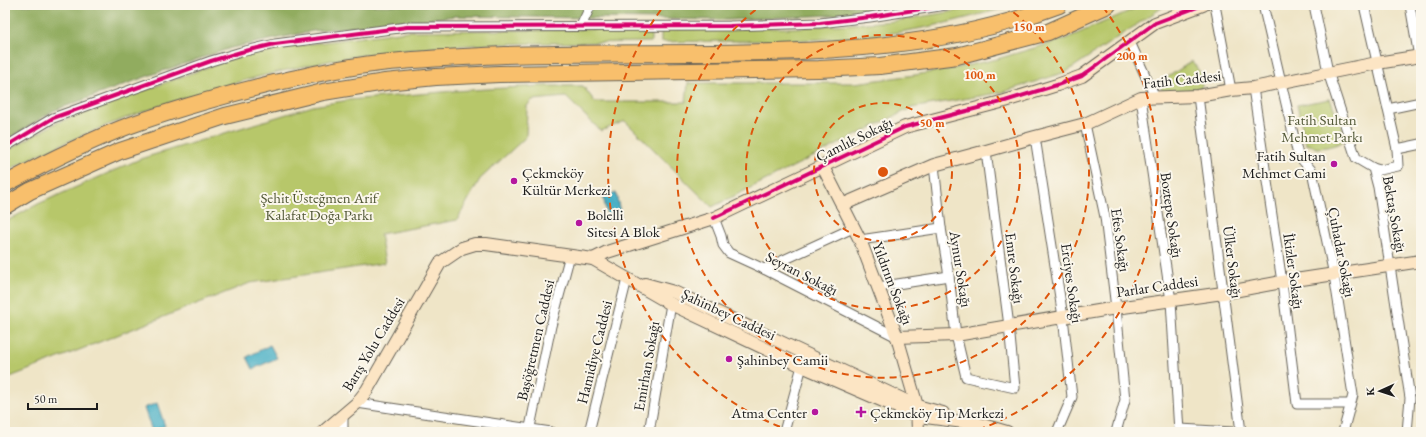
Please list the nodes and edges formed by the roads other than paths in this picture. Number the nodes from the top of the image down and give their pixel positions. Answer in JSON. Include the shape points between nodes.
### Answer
{"nodes":[{"id":1,"x":591,"y":5,"type":"edge"},
{"id":2,"x":946,"y":5,"type":"edge"},
{"id":3,"x":1059,"y":5,"type":"edge"},
{"id":4,"x":1108,"y":5,"type":"edge"},
{"id":5,"x":1203,"y":5,"type":"edge"},
{"id":6,"x":1214,"y":5,"type":"edge"},
{"id":7,"x":1263,"y":5,"type":"edge"},
{"id":8,"x":1314,"y":5,"type":"edge"},
{"id":9,"x":1364,"y":5,"type":"edge"},
{"id":10,"x":1410,"y":5,"type":"edge"},
{"id":11,"x":581,"y":26,"type":"junction"},
{"id":12,"x":1130,"y":42,"type":"junction"},
{"id":13,"x":1420,"y":56,"type":"edge"},
{"id":14,"x":1377,"y":63,"type":"junction"},
{"id":15,"x":1328,"y":72,"type":"junction"},
{"id":16,"x":1281,"y":82,"type":"junction"},
{"id":17,"x":1253,"y":88,"type":"junction"},
{"id":18,"x":1231,"y":90,"type":"junction"},
{"id":19,"x":1198,"y":96,"type":"junction"},
{"id":20,"x":1154,"y":97,"type":"junction"},
{"id":21,"x":1141,"y":98,"type":"junction"},
{"id":22,"x":1421,"y":102,"type":"edge"},
{"id":23,"x":1388,"y":109,"type":"junction"},
{"id":24,"x":1085,"y":124,"type":"junction"},
{"id":25,"x":1035,"y":136,"type":"junction"},
{"id":26,"x":1421,"y":144,"type":"edge"},
{"id":27,"x":5,"y":147,"type":"edge"},
{"id":28,"x":1397,"y":149,"type":"junction"},
{"id":29,"x":986,"y":152,"type":"junction"},
{"id":30,"x":934,"y":165,"type":"junction"},
{"id":31,"x":823,"y":167,"type":"junction"},
{"id":32,"x":1373,"y":168,"type":"junction"},
{"id":33,"x":5,"y":184,"type":"edge"},
{"id":34,"x":842,"y":205,"type":"junction"},
{"id":35,"x":5,"y":206,"type":"edge"},
{"id":36,"x":714,"y":218,"type":"junction"},
{"id":37,"x":853,"y":228,"type":"junction"},
{"id":38,"x":941,"y":228,"type":"junction"},
{"id":39,"x":860,"y":240,"type":"junction"},
{"id":40,"x":570,"y":255,"type":"junction"},
{"id":41,"x":593,"y":259,"type":"junction"},
{"id":42,"x":1421,"y":261,"type":"edge"},
{"id":43,"x":440,"y":263,"type":"joint"},
{"id":44,"x":1390,"y":267,"type":"junction"},
{"id":45,"x":764,"y":269,"type":"junction"},
{"id":46,"x":1334,"y":275,"type":"junction"},
{"id":47,"x":949,"y":276,"type":"junction"},
{"id":48,"x":627,"y":279,"type":"junction"},
{"id":49,"x":1282,"y":282,"type":"junction"},
{"id":50,"x":878,"y":287,"type":"junction"},
{"id":51,"x":1223,"y":293,"type":"junction"},
{"id":52,"x":1171,"y":301,"type":"junction"},
{"id":53,"x":671,"y":304,"type":"junction"},
{"id":54,"x":1116,"y":308,"type":"junction"},
{"id":55,"x":1063,"y":317,"type":"junction"},
{"id":56,"x":1009,"y":326,"type":"junction"},
{"id":57,"x":956,"y":335,"type":"junction"},
{"id":58,"x":897,"y":337,"type":"junction"},
{"id":59,"x":802,"y":366,"type":"junction"},
{"id":60,"x":966,"y":377,"type":"joint"},
{"id":61,"x":357,"y":403,"type":"junction"},
{"id":62,"x":1350,"y":404,"type":"junction"},
{"id":63,"x":917,"y":411,"type":"junction"},
{"id":64,"x":342,"y":416,"type":"junction"},
{"id":65,"x":979,"y":428,"type":"edge"},
{"id":66,"x":529,"y":430,"type":"edge"},
{"id":67,"x":1179,"y":430,"type":"edge"},
{"id":68,"x":322,"y":432,"type":"edge"},
{"id":69,"x":343,"y":432,"type":"edge"},
{"id":70,"x":551,"y":432,"type":"edge"},
{"id":71,"x":589,"y":432,"type":"edge"},
{"id":72,"x":649,"y":432,"type":"edge"},
{"id":73,"x":784,"y":432,"type":"edge"},
{"id":74,"x":918,"y":432,"type":"edge"},
{"id":75,"x":1007,"y":432,"type":"edge"},
{"id":76,"x":1057,"y":432,"type":"edge"},
{"id":77,"x":1116,"y":432,"type":"edge"},
{"id":78,"x":1233,"y":432,"type":"edge"},
{"id":79,"x":1241,"y":432,"type":"edge"},
{"id":80,"x":1343,"y":432,"type":"edge"},
{"id":81,"x":1406,"y":432,"type":"edge"}],
"edges":[{"from":1,"to":11,"type":"street"},
{"from":2,"to":11,"type":"street","via":[[820,23]]},
{"from":3,"to":33,"type":"highway","via":[[980,30],[930,40],[863,47],[747,52],[507,55],[426,59],[343,68],[242,91],[126,127]]},
{"from":4,"to":35,"type":"highway","via":[[1048,32],[957,56],[880,66],[499,74],[386,82],[323,92],[225,116],[120,151]]},
{"from":5,"to":12,"type":"street","name":"Çamlık Sokağı","via":[[1155,23]]},
{"from":6,"to":18,"type":"street"},
{"from":7,"to":16,"type":"street","name":"Çuhadar Sokağı"},
{"from":8,"to":15,"type":"street","name":"Bektaş Sokağı"},
{"from":9,"to":14,"type":"street"},
{"from":10,"to":13,"type":"street"},
{"from":11,"to":27,"type":"street","via":[[407,27],[275,44],[211,61],[53,118]]},
{"from":12,"to":20,"type":"street"},
{"from":12,"to":31,"type":"street","name":"Çamlık Sokağı","via":[[1082,76],[1005,102],[906,127]]},
{"from":13,"to":14,"type":"street","name":"Fatih Caddesi"},
{"from":14,"to":15,"type":"street","name":"Fatih Caddesi"},
{"from":14,"to":23,"type":"street"},
{"from":15,"to":16,"type":"street","name":"Fatih Caddesi"},
{"from":15,"to":32,"type":"street","name":"Bektaş Sokağı","via":[[1356,158]]},
{"from":16,"to":17,"type":"street","name":"Fatih Caddesi"},
{"from":16,"to":46,"type":"street","name":"Çuhadar Sokağı","via":[[1298,154],[1312,171]]},
{"from":17,"to":18,"type":"street","name":"Fatih Caddesi"},
{"from":17,"to":49,"type":"street","name":"İkizler Sokağı"},
{"from":18,"to":19,"type":"street","name":"Fatih Caddesi"},
{"from":19,"to":20,"type":"street","name":"Fatih Caddesi"},
{"from":19,"to":51,"type":"street","name":"Ülker Sokağı"},
{"from":20,"to":21,"type":"street","name":"Fatih Caddesi"},
{"from":21,"to":24,"type":"street","name":"Fatih Caddesi"},
{"from":21,"to":52,"type":"street","name":"Boztepe Sokağı"},
{"from":22,"to":23,"type":"street"},
{"from":23,"to":28,"type":"street"},
{"from":24,"to":25,"type":"street","name":"Fatih Caddesi"},
{"from":24,"to":54,"type":"street","name":"Efes Sokağı","via":[[1105,217]]},
{"from":25,"to":29,"type":"street","name":"Fatih Caddesi"},
{"from":25,"to":55,"type":"street","name":"Erciyes Sokağı"},
{"from":26,"to":28,"type":"street"},
{"from":28,"to":32,"type":"street","via":[[1398,166],[1380,170]]},
{"from":29,"to":30,"type":"street","name":"Fatih Caddesi"},
{"from":29,"to":56,"type":"street","name":"Emre Sokağı"},
{"from":30,"to":34,"type":"street","name":"Fatih Caddesi"},
{"from":30,"to":38,"type":"street","name":"Aynur Sokağı"},
{"from":31,"to":34,"type":"street","name":"Yıldırım Sokağı"},
{"from":31,"to":36,"type":"street","name":"Çamlık Sokağı"},
{"from":32,"to":44,"type":"street","name":"Bektaş Sokağı"},
{"from":34,"to":37,"type":"street","name":"Yıldırım Sokağı"},
{"from":36,"to":41,"type":"street","name":"Çamlık Sokağı","via":[[607,252]]},
{"from":36,"to":45,"type":"street","name":"Seyran Sokağı","via":[[723,245],[729,253]]},
{"from":37,"to":39,"type":"street","name":"Yıldırım Sokağı"},
{"from":37,"to":45,"type":"street"},
{"from":38,"to":39,"type":"street"},
{"from":38,"to":47,"type":"street","name":"Aynur Sokağı"},
{"from":39,"to":50,"type":"street","name":"Yıldırım Sokağı"},
{"from":40,"to":41,"type":"street","name":"Şahinbey Caddesi"},
{"from":40,"to":43,"type":"street","name":"Şahinbey Caddesi","via":[[475,244],[462,248]]},
{"from":40,"to":66,"type":"street","name":"Başöğretmen Caddesi","via":[[551,326]]},
{"from":41,"to":48,"type":"street","name":"Şahinbey Caddesi"},
{"from":42,"to":44,"type":"street","name":"Parlar Caddesi"},
{"from":43,"to":61,"type":"street","name":"Barış Yolu Caddesi"},
{"from":44,"to":46,"type":"street","name":"Parlar Caddesi"},
{"from":44,"to":81,"type":"street","name":"Bektaş Sokağı","via":[[1410,398]]},
{"from":45,"to":58,"type":"street","name":"Seyran Sokağı"},
{"from":46,"to":49,"type":"street","name":"Parlar Caddesi"},
{"from":46,"to":62,"type":"street","name":"Çuhadar Sokağı","via":[[1353,395]]},
{"from":47,"to":50,"type":"street"},
{"from":47,"to":57,"type":"street","name":"Aynur Sokağı"},
{"from":48,"to":53,"type":"street","name":"Şahinbey Caddesi"},
{"from":48,"to":63,"type":"street","via":[[674,292]]},
{"from":48,"to":71,"type":"street","name":"Hamidiye Caddesi"},
{"from":49,"to":51,"type":"street","name":"Parlar Caddesi"},
{"from":49,"to":62,"type":"street","name":"İkizler Sokağı","via":[[1297,404]]},
{"from":50,"to":58,"type":"street","name":"Yıldırım Sokağı"},
{"from":51,"to":52,"type":"street","name":"Parlar Caddesi"},
{"from":51,"to":79,"type":"street","name":"Ülker Sokağı"},
{"from":52,"to":54,"type":"street","name":"Parlar Caddesi"},
{"from":52,"to":67,"type":"street","name":"Boztepe Sokağı"},
{"from":53,"to":59,"type":"street","name":"Şahinbey Caddesi"},
{"from":53,"to":72,"type":"street","name":"Emirhan Sokağı"},
{"from":54,"to":55,"type":"street","name":"Parlar Caddesi"},
{"from":54,"to":77,"type":"street","name":"Efes Sokağı","via":[[1125,400]]},
{"from":55,"to":56,"type":"street","name":"Parlar Caddesi"},
{"from":55,"to":76,"type":"street","name":"Erciyes Sokağı","via":[[1072,397]]},
{"from":56,"to":57,"type":"street","name":"Parlar Caddesi"},
{"from":56,"to":60,"type":"street","name":"Emre Sokağı","via":[[1015,388]]},
{"from":57,"to":58,"type":"street","name":"Parlar Caddesi"},
{"from":57,"to":60,"type":"street","name":"Aynur Sokağı"},
{"from":58,"to":63,"type":"street","name":"Yıldırım Sokağı"},
{"from":59,"to":63,"type":"street","name":"Şahinbey Caddesi"},
{"from":59,"to":73,"type":"street"},
{"from":61,"to":64,"type":"street","name":"Barış Yolu Caddesi"},
{"from":61,"to":66,"type":"street"},
{"from":62,"to":80,"type":"street","name":"Çuhadar Sokağı"},
{"from":63,"to":65,"type":"street"},
{"from":63,"to":74,"type":"street","name":"Yıldırım Sokağı"},
{"from":64,"to":68,"type":"street","name":"Barış Yolu Caddesi"},
{"from":64,"to":69,"type":"street"},
{"from":65,"to":75,"type":"street"},
{"from":66,"to":70,"type":"street"},
{"from":67,"to":78,"type":"street"}]}
